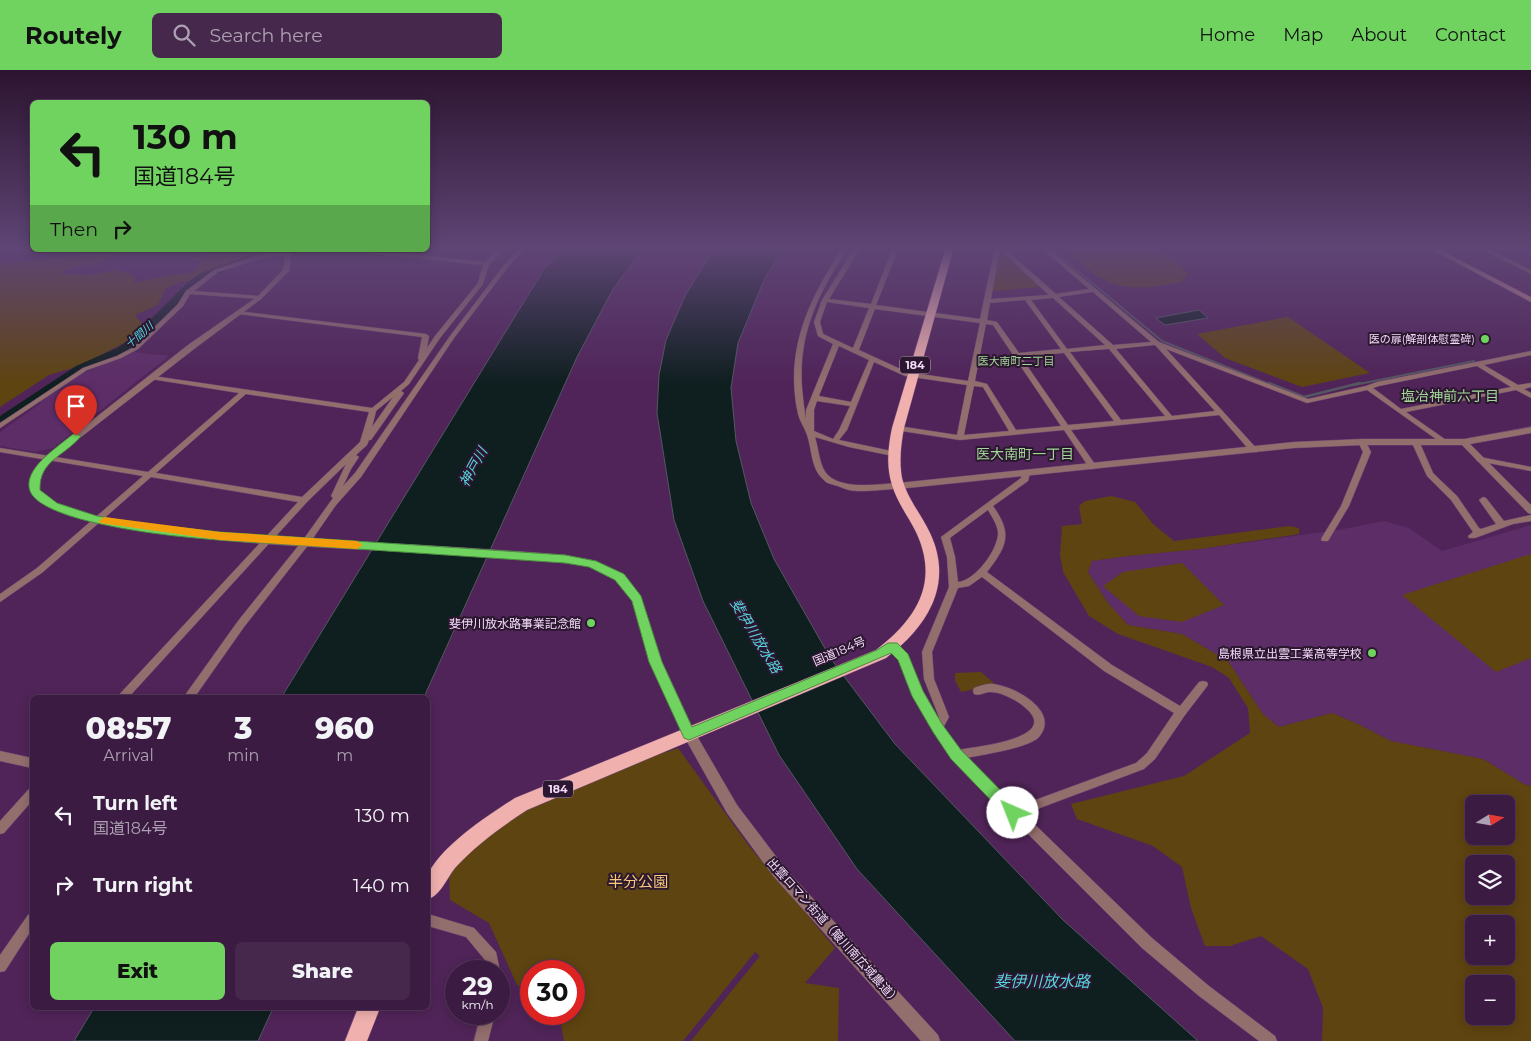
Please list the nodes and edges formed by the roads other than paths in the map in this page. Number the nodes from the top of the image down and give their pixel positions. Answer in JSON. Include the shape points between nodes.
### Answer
{"nodes":[{"id":1,"x":188,"y":292,"type":"edge"},
{"id":2,"x":192,"y":292,"type":"edge"},
{"id":3,"x":265,"y":292,"type":"edge"},
{"id":4,"x":473,"y":292,"type":"edge"},
{"id":5,"x":486,"y":292,"type":"edge"},
{"id":6,"x":818,"y":292,"type":"edge"},
{"id":7,"x":830,"y":292,"type":"edge"},
{"id":8,"x":878,"y":292,"type":"edge"},
{"id":9,"x":937,"y":292,"type":"edge"},
{"id":10,"x":989,"y":292,"type":"edge"},
{"id":11,"x":1051,"y":292,"type":"edge"},
{"id":12,"x":1079,"y":292,"type":"edge"},
{"id":13,"x":1097,"y":292,"type":"edge"},
{"id":14,"x":1516,"y":292,"type":"edge"},
{"id":15,"x":1055,"y":296,"type":"junction"},
{"id":16,"x":260,"y":298,"type":"junction"},
{"id":17,"x":1026,"y":299,"type":"junction"},
{"id":18,"x":825,"y":300,"type":"junction"},
{"id":19,"x":1531,"y":300,"type":"edge"},
{"id":20,"x":987,"y":301,"type":"junction"},
{"id":21,"x":872,"y":306,"type":"junction"},
{"id":22,"x":239,"y":312,"type":"junction"},
{"id":23,"x":930,"y":315,"type":"junction"},
{"id":24,"x":453,"y":317,"type":"junction"},
{"id":25,"x":982,"y":322,"type":"junction"},
{"id":26,"x":426,"y":336,"type":"junction"},
{"id":27,"x":1157,"y":343,"type":"junction"},
{"id":28,"x":837,"y":344,"type":"junction"},
{"id":29,"x":1111,"y":347,"type":"junction"},
{"id":30,"x":1065,"y":351,"type":"junction"},
{"id":31,"x":855,"y":352,"type":"junction"},
{"id":32,"x":1531,"y":353,"type":"edge"},
{"id":33,"x":1018,"y":355,"type":"junction"},
{"id":34,"x":872,"y":360,"type":"junction"},
{"id":35,"x":420,"y":363,"type":"junction"},
{"id":36,"x":1478,"y":364,"type":"junction"},
{"id":37,"x":912,"y":375,"type":"junction"},
{"id":38,"x":153,"y":378,"type":"junction"},
{"id":39,"x":407,"y":383,"type":"junction"},
{"id":40,"x":971,"y":383,"type":"junction"},
{"id":41,"x":1531,"y":385,"type":"edge"},
{"id":42,"x":1368,"y":388,"type":"junction"},
{"id":43,"x":1517,"y":388,"type":"junction"},
{"id":44,"x":244,"y":392,"type":"junction"},
{"id":45,"x":1531,"y":396,"type":"edge"},
{"id":46,"x":815,"y":398,"type":"junction"},
{"id":47,"x":853,"y":404,"type":"junction"},
{"id":48,"x":373,"y":410,"type":"junction"},
{"id":49,"x":1400,"y":411,"type":"junction"},
{"id":50,"x":1220,"y":413,"type":"junction"},
{"id":51,"x":1170,"y":418,"type":"junction"},
{"id":52,"x":1119,"y":423,"type":"junction"},
{"id":53,"x":0,"y":426,"type":"edge"},
{"id":54,"x":898,"y":428,"type":"junction"},
{"id":55,"x":1068,"y":428,"type":"junction"},
{"id":56,"x":1531,"y":430,"type":"edge"},
{"id":57,"x":810,"y":432,"type":"junction"},
{"id":58,"x":1014,"y":433,"type":"junction"},
{"id":59,"x":960,"y":438,"type":"junction"},
{"id":60,"x":835,"y":441,"type":"junction"},
{"id":61,"x":1362,"y":442,"type":"junction"},
{"id":62,"x":1443,"y":442,"type":"junction"},
{"id":63,"x":1464,"y":442,"type":"junction"},
{"id":64,"x":364,"y":443,"type":"junction"},
{"id":65,"x":1416,"y":443,"type":"junction"},
{"id":66,"x":0,"y":450,"type":"edge"},
{"id":67,"x":1254,"y":450,"type":"junction"},
{"id":68,"x":893,"y":454,"type":"junction"},
{"id":69,"x":49,"y":458,"type":"junction"},
{"id":70,"x":1480,"y":459,"type":"junction"},
{"id":71,"x":1093,"y":467,"type":"junction"},
{"id":72,"x":1531,"y":468,"type":"edge"},
{"id":73,"x":1026,"y":473,"type":"junction"},
{"id":74,"x":149,"y":474,"type":"junction"},
{"id":75,"x":898,"y":486,"type":"junction"},
{"id":76,"x":304,"y":500,"type":"junction"},
{"id":77,"x":1483,"y":500,"type":"dead end"},
{"id":78,"x":332,"y":503,"type":"junction"},
{"id":79,"x":988,"y":505,"type":"junction"},
{"id":80,"x":1531,"y":511,"type":"edge"},
{"id":81,"x":1531,"y":518,"type":"edge"},
{"id":82,"x":96,"y":519,"type":"junction"},
{"id":83,"x":1502,"y":525,"type":"junction"},
{"id":84,"x":1325,"y":539,"type":"dead end"},
{"id":85,"x":267,"y":540,"type":"junction"},
{"id":86,"x":306,"y":542,"type":"junction"},
{"id":87,"x":983,"y":573,"type":"junction"},
{"id":88,"x":954,"y":585,"type":"junction"},
{"id":89,"x":0,"y":599,"type":"edge"},
{"id":90,"x":887,"y":650,"type":"junction"},
{"id":91,"x":1203,"y":685,"type":"dead end"},
{"id":92,"x":978,"y":691,"type":"dead end"},
{"id":93,"x":124,"y":695,"type":"edge"},
{"id":94,"x":190,"y":695,"type":"edge"},
{"id":95,"x":1181,"y":712,"type":"junction"},
{"id":96,"x":938,"y":728,"type":"junction"},
{"id":97,"x":689,"y":734,"type":"junction"},
{"id":98,"x":956,"y":754,"type":"junction"},
{"id":99,"x":0,"y":756,"type":"edge"},
{"id":100,"x":30,"y":763,"type":"edge"},
{"id":101,"x":30,"y":796,"type":"edge"},
{"id":102,"x":1013,"y":813,"type":"junction"},
{"id":103,"x":0,"y":829,"type":"edge"},
{"id":104,"x":430,"y":886,"type":"edge"},
{"id":105,"x":430,"y":921,"type":"edge"},
{"id":106,"x":30,"y":922,"type":"edge"},
{"id":107,"x":491,"y":960,"type":"edge"},
{"id":108,"x":0,"y":966,"type":"edge"},
{"id":109,"x":368,"y":1010,"type":"edge"},
{"id":110,"x":485,"y":1025,"type":"edge"},
{"id":111,"x":356,"y":1041,"type":"edge"},
{"id":112,"x":481,"y":1041,"type":"edge"},
{"id":113,"x":932,"y":1041,"type":"edge"},
{"id":114,"x":1270,"y":1041,"type":"edge"}],
"edges":[{"from":1,"to":53,"type":"street","via":[[181,305],[136,348],[85,369]]},
{"from":2,"to":16,"type":"street"},
{"from":3,"to":16,"type":"street","name":"出雲ロマン街道（簸川南広域農道）"},
{"from":4,"to":24,"type":"street"},
{"from":5,"to":78,"type":"street","via":[[358,474]]},
{"from":6,"to":57,"type":"street","via":[[798,348],[801,416]]},
{"from":7,"to":18,"type":"street"},
{"from":8,"to":21,"type":"street"},
{"from":9,"to":23,"type":"highway","name":"国道184号","number":"184"},
{"from":10,"to":20,"type":"street"},
{"from":11,"to":15,"type":"street"},
{"from":12,"to":15,"type":"street"},
{"from":13,"to":27,"type":"street"},
{"from":14,"to":19,"type":"main road"},
{"from":15,"to":17,"type":"street"},
{"from":15,"to":29,"type":"street"},
{"from":16,"to":22,"type":"street","name":"出雲ロマン街道（簸川南広域農道）"},
{"from":17,"to":20,"type":"street"},
{"from":17,"to":30,"type":"street"},
{"from":18,"to":21,"type":"street"},
{"from":18,"to":28,"type":"street","via":[[817,322],[820,335]]},
{"from":20,"to":25,"type":"street"},
{"from":21,"to":23,"type":"street"},
{"from":21,"to":31,"type":"street"},
{"from":22,"to":26,"type":"street"},
{"from":22,"to":38,"type":"street","name":"出雲ロマン街道（簸川南広域農道）"},
{"from":23,"to":25,"type":"street"},
{"from":23,"to":37,"type":"highway","name":"国道184号","number":"184"},
{"from":24,"to":26,"type":"street"},
{"from":24,"to":35,"type":"street"},
{"from":25,"to":33,"type":"street","via":[[995,323]]},
{"from":25,"to":40,"type":"street"},
{"from":26,"to":35,"type":"street"},
{"from":27,"to":29,"type":"street"},
{"from":27,"to":42,"type":"street","via":[[1307,401]]},
{"from":27,"to":50,"type":"street"},
{"from":28,"to":31,"type":"street"},
{"from":28,"to":46,"type":"street"},
{"from":29,"to":30,"type":"street"},
{"from":29,"to":51,"type":"street"},
{"from":30,"to":33,"type":"street"},
{"from":30,"to":52,"type":"street"},
{"from":31,"to":34,"type":"street"},
{"from":32,"to":36,"type":"street"},
{"from":33,"to":55,"type":"street"},
{"from":34,"to":37,"type":"street"},
{"from":34,"to":47,"type":"street"},
{"from":35,"to":39,"type":"street"},
{"from":36,"to":42,"type":"street"},
{"from":36,"to":43,"type":"street"},
{"from":37,"to":40,"type":"street"},
{"from":37,"to":54,"type":"highway","name":"国道184号","number":"184"},
{"from":38,"to":44,"type":"street"},
{"from":38,"to":69,"type":"street","name":"出雲ロマン街道（簸川南広域農道）"},
{"from":39,"to":48,"type":"street"},
{"from":39,"to":64,"type":"street"},
{"from":40,"to":58,"type":"street","via":[[985,385]]},
{"from":40,"to":59,"type":"street"},
{"from":41,"to":43,"type":"street"},
{"from":42,"to":49,"type":"street"},
{"from":43,"to":45,"type":"street"},
{"from":43,"to":49,"type":"street"},
{"from":44,"to":48,"type":"street"},
{"from":44,"to":74,"type":"street"},
{"from":46,"to":47,"type":"street"},
{"from":46,"to":57,"type":"street","via":[[810,410]]},
{"from":47,"to":60,"type":"street"},
{"from":48,"to":64,"type":"street"},
{"from":49,"to":62,"type":"street"},
{"from":50,"to":51,"type":"street"},
{"from":50,"to":67,"type":"street"},
{"from":51,"to":52,"type":"street"},
{"from":52,"to":55,"type":"street"},
{"from":54,"to":59,"type":"street"},
{"from":54,"to":68,"type":"highway","name":"国道184号","number":"184"},
{"from":55,"to":58,"type":"street"},
{"from":55,"to":71,"type":"street"},
{"from":56,"to":63,"type":"street"},
{"from":57,"to":60,"type":"street"},
{"from":57,"to":75,"type":"street","via":[[819,468],[827,479],[851,488]]},
{"from":58,"to":59,"type":"street"},
{"from":60,"to":68,"type":"street"},
{"from":61,"to":65,"type":"street"},
{"from":61,"to":67,"type":"street"},
{"from":61,"to":84,"type":"street","via":[[1367,452],[1345,506]]},
{"from":62,"to":63,"type":"street"},
{"from":62,"to":65,"type":"street"},
{"from":63,"to":70,"type":"street"},
{"from":64,"to":76,"type":"street"},
{"from":64,"to":78,"type":"street","via":[[347,468]]},
{"from":65,"to":83,"type":"street","via":[[1430,474],[1454,498],[1476,530],[1476,535]]},
{"from":66,"to":69,"type":"street"},
{"from":67,"to":71,"type":"street"},
{"from":68,"to":75,"type":"highway","name":"国道184号","number":"184"},
{"from":69,"to":74,"type":"street"},
{"from":69,"to":82,"type":"street","name":"出雲ロマン街道（簸川南広域農道）","via":[[34,477],[34,490],[38,496],[54,506]]},
{"from":70,"to":72,"type":"street"},
{"from":70,"to":80,"type":"street"},
{"from":71,"to":73,"type":"street"},
{"from":73,"to":75,"type":"street"},
{"from":73,"to":79,"type":"street","via":[[1025,479]]},
{"from":74,"to":76,"type":"street"},
{"from":74,"to":82,"type":"street"},
{"from":75,"to":90,"type":"highway","name":"国道184号","number":"184","via":[[926,540],[934,564],[929,595],[919,618],[903,638]]},
{"from":76,"to":85,"type":"street"},
{"from":77,"to":83,"type":"street"},
{"from":78,"to":86,"type":"street"},
{"from":79,"to":87,"type":"street","via":[[1002,535]]},
{"from":79,"to":88,"type":"street","via":[[945,537],[952,557]]},
{"from":81,"to":83,"type":"street","via":[[1512,520]]},
{"from":82,"to":85,"type":"street","name":"出雲ロマン街道（簸川南広域農道）","via":[[138,527]]},
{"from":82,"to":89,"type":"street","via":[[40,570]]},
{"from":85,"to":86,"type":"street","name":"出雲ロマン街道（簸川南広域農道）"},
{"from":85,"to":93,"type":"street"},
{"from":86,"to":94,"type":"street"},
{"from":86,"to":97,"type":"street","name":"出雲ロマン街道（簸川南広域農道）","via":[[528,556],[592,564],[620,577],[637,600],[656,662]]},
{"from":87,"to":88,"type":"street","via":[[965,585]]},
{"from":87,"to":95,"type":"street","via":[[1108,668]]},
{"from":88,"to":96,"type":"street","via":[[927,652],[930,679],[944,717]]},
{"from":90,"to":96,"type":"street","via":[[904,658],[917,692]]},
{"from":90,"to":97,"type":"highway","name":"国道184号","number":"184"},
{"from":91,"to":95,"type":"street"},
{"from":92,"to":98,"type":"street","via":[[993,688],[1015,694],[1038,714],[1039,726],[1034,735],[1021,742]]},
{"from":95,"to":102,"type":"street","via":[[1151,756],[1140,766]]},
{"from":96,"to":98,"type":"street"},
{"from":97,"to":104,"type":"highway","name":"国道184号","number":"184","via":[[521,804],[474,836]]},
{"from":97,"to":113,"type":"street","name":"出雲ロマン街道（簸川南広域農道）","via":[[732,809],[780,872]]},
{"from":98,"to":102,"type":"street"},
{"from":99,"to":100,"type":"street"},
{"from":101,"to":103,"type":"street"},
{"from":102,"to":114,"type":"street","via":[[1147,943]]},
{"from":105,"to":107,"type":"street","via":[[470,932]]},
{"from":106,"to":108,"type":"street"},
{"from":109,"to":111,"type":"highway"},
{"from":110,"to":112,"type":"street"}]}
